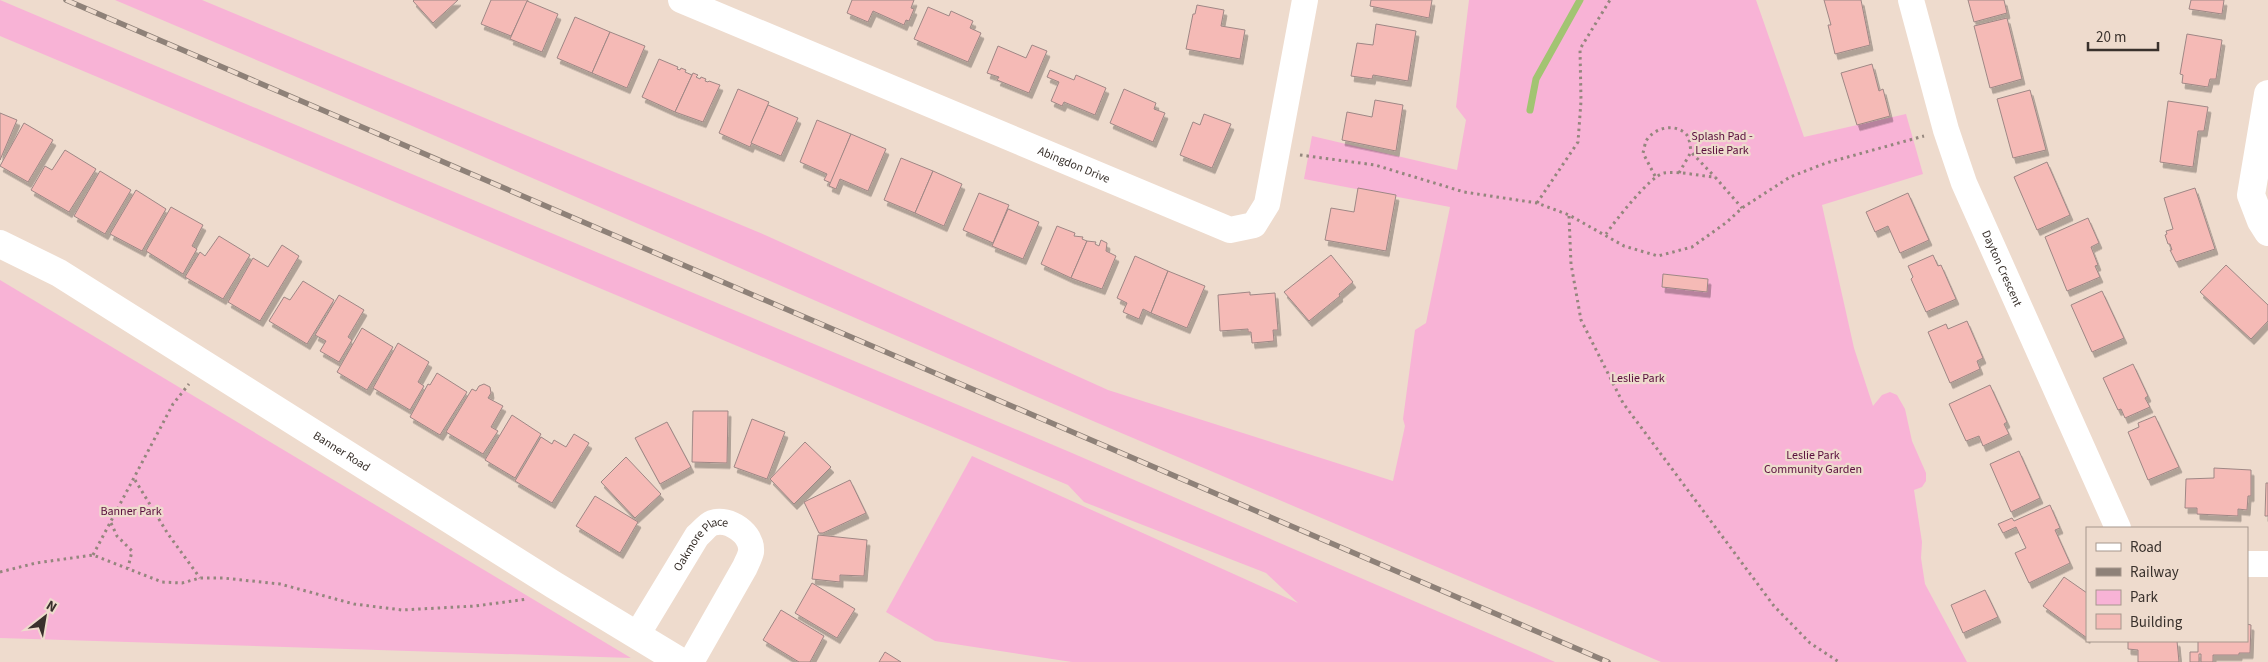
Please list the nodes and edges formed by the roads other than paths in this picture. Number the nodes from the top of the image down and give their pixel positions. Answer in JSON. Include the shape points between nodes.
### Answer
{"nodes":[{"id":1,"x":681,"y":0,"type":"edge"},
{"id":2,"x":1305,"y":0,"type":"edge"},
{"id":3,"x":1911,"y":0,"type":"edge"},
{"id":4,"x":2268,"y":94,"type":"edge"},
{"id":5,"x":2268,"y":232,"type":"edge"},
{"id":6,"x":0,"y":244,"type":"edge"},
{"id":7,"x":2118,"y":527,"type":"edge"},
{"id":8,"x":2248,"y":564,"type":"edge"},
{"id":9,"x":2268,"y":564,"type":"edge"},
{"id":10,"x":637,"y":635,"type":"junction"},
{"id":11,"x":681,"y":662,"type":"edge"},
{"id":12,"x":691,"y":662,"type":"edge"}],
"edges":[{"from":1,"to":2,"type":"street","name":"Abingdon Drive","via":[[1230,230],[1254,225],[1267,204]]},
{"from":3,"to":7,"type":"street","name":"Dayton Crescent","via":[[1946,130],[1964,183]]},
{"from":4,"to":5,"type":"street","via":[[2251,196]]},
{"from":6,"to":10,"type":"street","name":"Banner Road","via":[[59,273]]},
{"from":8,"to":9,"type":"street"},
{"from":10,"to":11,"type":"street","name":"Banner Road"},
{"from":10,"to":12,"type":"street","name":"Oakmore Place","via":[[697,536],[712,523],[726,522],[739,528],[751,551]]}]}
